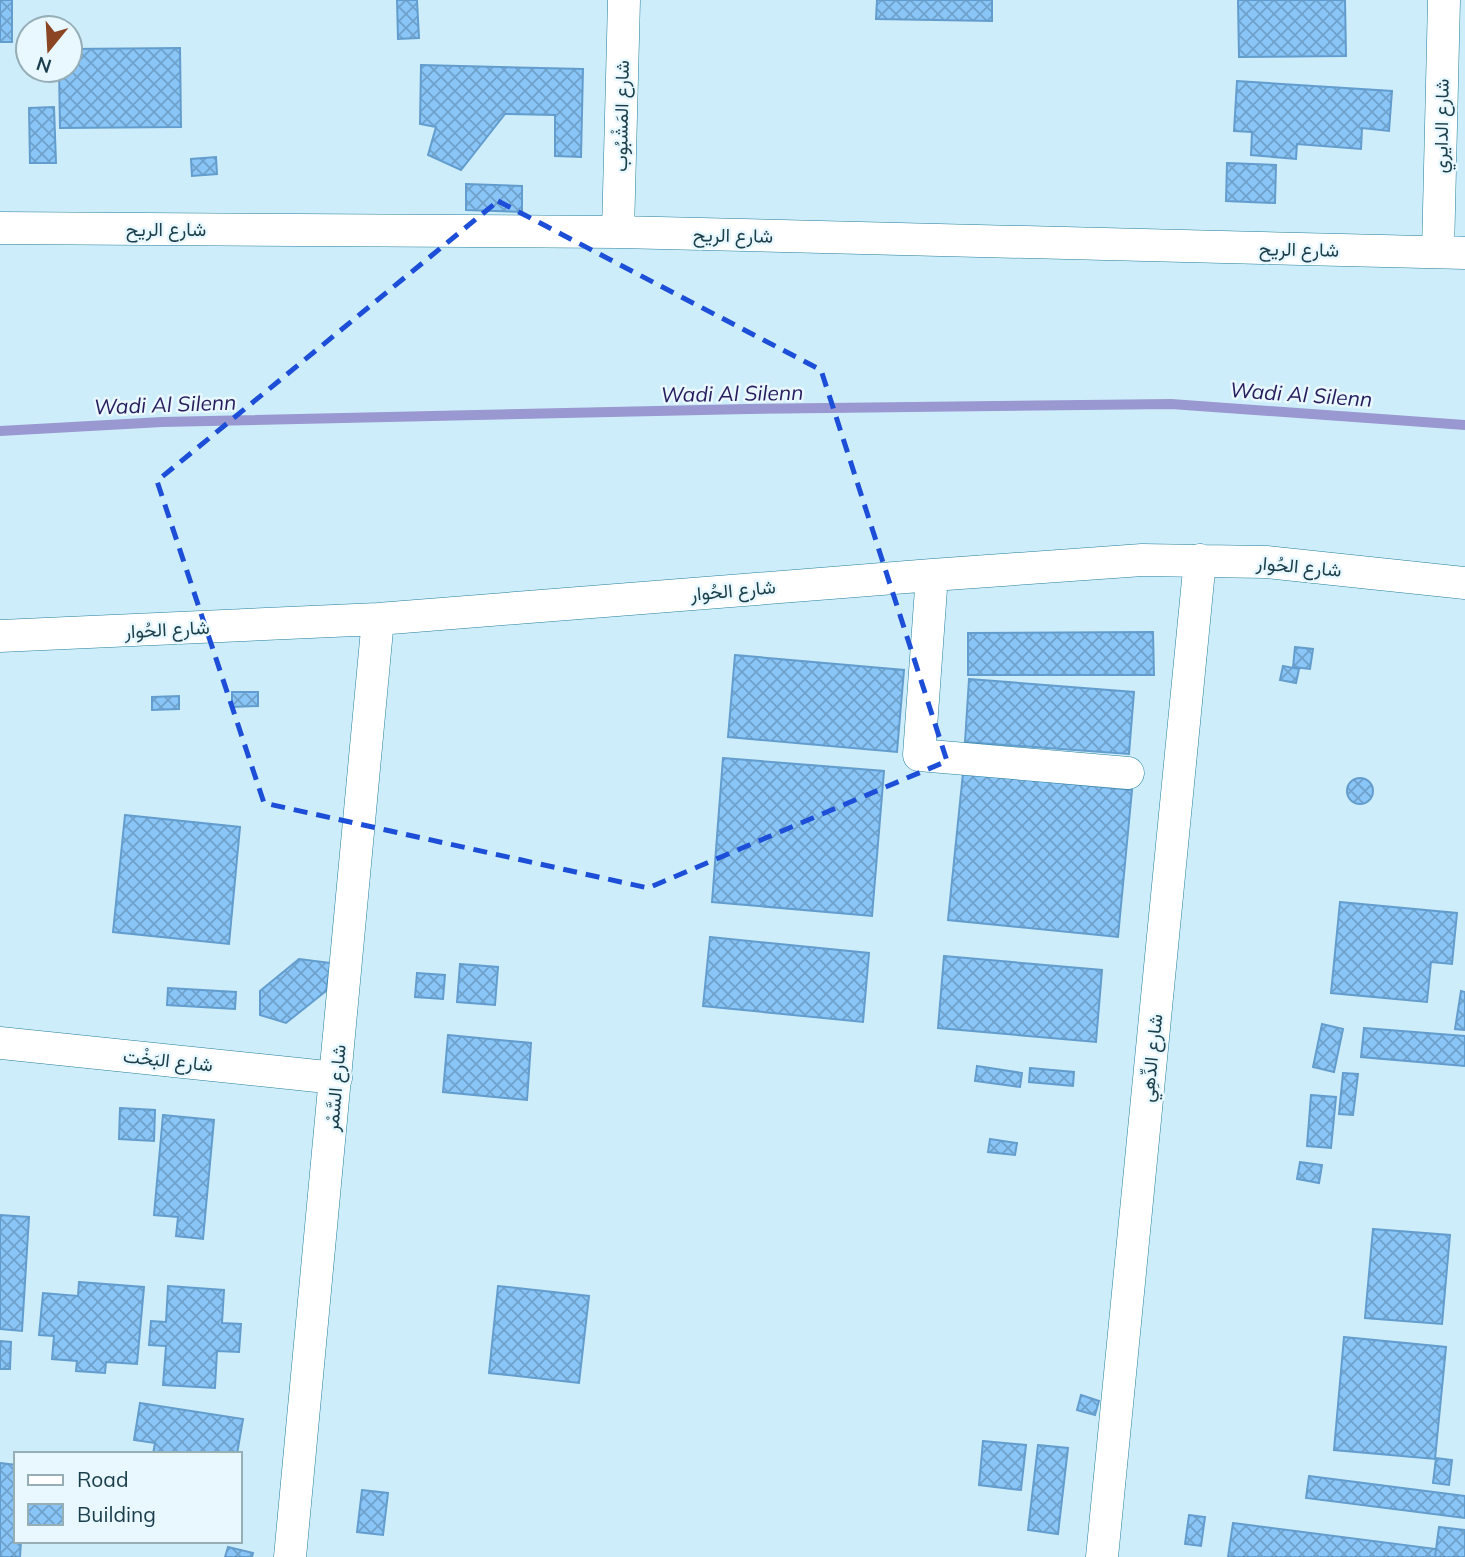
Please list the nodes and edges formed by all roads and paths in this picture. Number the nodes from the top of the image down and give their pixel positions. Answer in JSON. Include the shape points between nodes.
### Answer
{"nodes":[{"id":1,"x":624,"y":0,"type":"edge"},
{"id":2,"x":1444,"y":0,"type":"edge"},
{"id":3,"x":0,"y":228,"type":"edge"},
{"id":4,"x":618,"y":232,"type":"junction"},
{"id":5,"x":1451,"y":253,"type":"edge"},
{"id":6,"x":1200,"y":560,"type":"junction"},
{"id":7,"x":932,"y":575,"type":"junction"},
{"id":8,"x":1465,"y":583,"type":"edge"},
{"id":9,"x":378,"y":619,"type":"junction"},
{"id":10,"x":0,"y":636,"type":"edge"},
{"id":11,"x":1128,"y":773,"type":"dead end"},
{"id":12,"x":0,"y":1043,"type":"edge"},
{"id":13,"x":336,"y":1078,"type":"junction"},
{"id":14,"x":290,"y":1557,"type":"edge"},
{"id":15,"x":1102,"y":1557,"type":"edge"}],
"edges":[{"from":1,"to":4,"type":"street","name":"شارع المَشْبُوب"},
{"from":2,"to":5,"type":"street","name":"شارع الدايري"},
{"from":3,"to":4,"type":"street","name":"شارع الريح"},
{"from":4,"to":5,"type":"street","name":"شارع الريح"},
{"from":6,"to":7,"type":"street","name":"شارع الحُوار"},
{"from":6,"to":8,"type":"street","name":"شارع الحُوار"},
{"from":6,"to":15,"type":"street","name":"شارع الدِّهِي"},
{"from":7,"to":9,"type":"street","name":"شارع الحُوار"},
{"from":7,"to":11,"type":"street","via":[[919,755]]},
{"from":9,"to":10,"type":"street","name":"شارع الحُوار"},
{"from":9,"to":13,"type":"street","name":"شارع السَّمْر"},
{"from":12,"to":13,"type":"street","name":"شارع البَخْت"},
{"from":13,"to":14,"type":"street","name":"شارع السَّمْر"}]}
